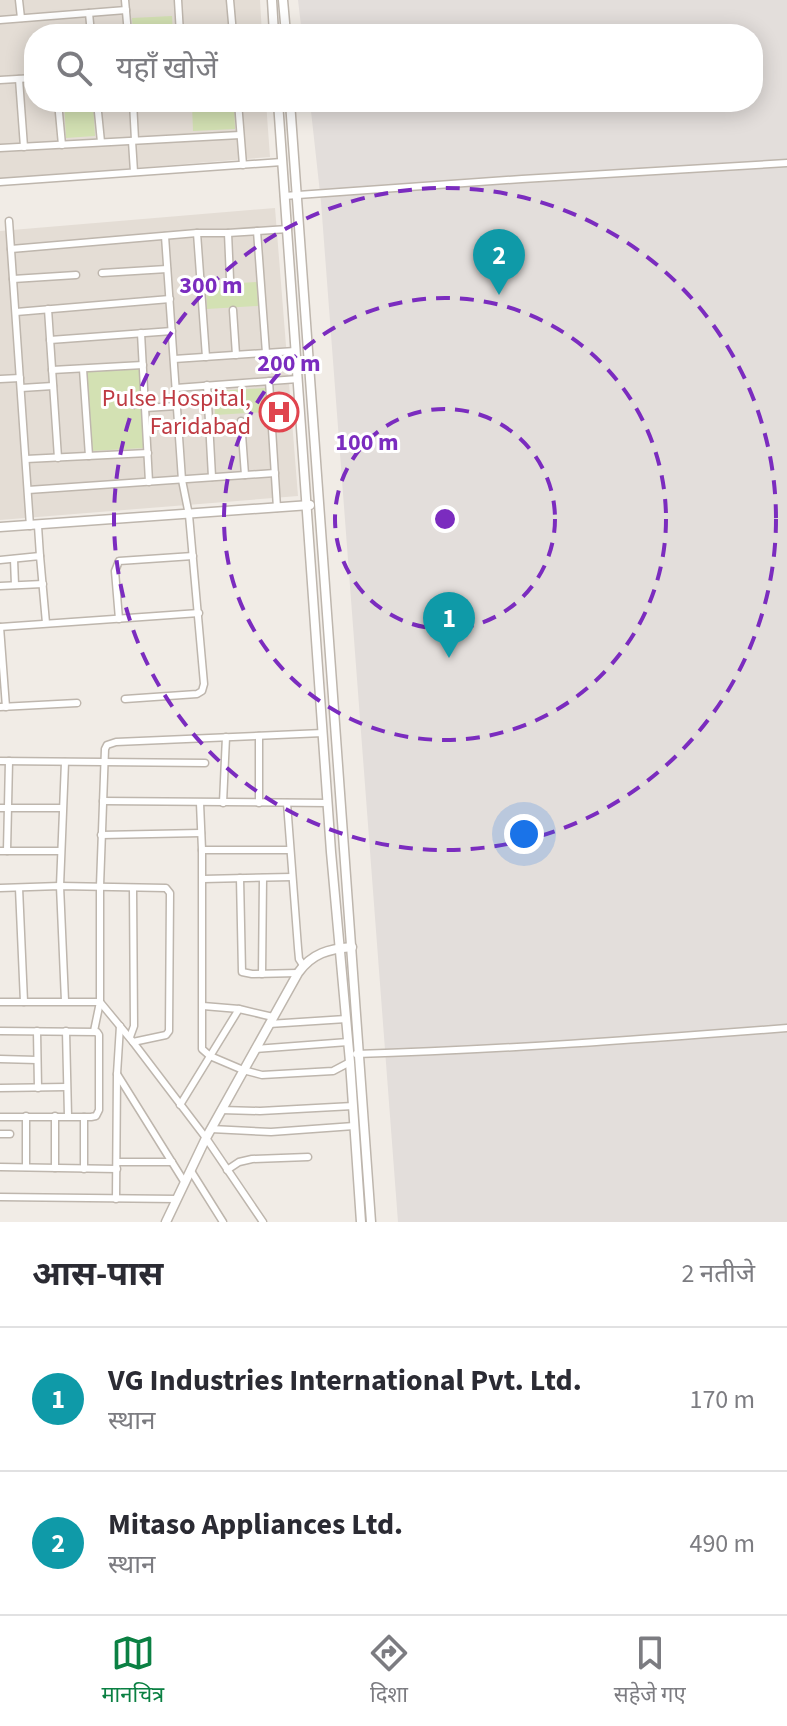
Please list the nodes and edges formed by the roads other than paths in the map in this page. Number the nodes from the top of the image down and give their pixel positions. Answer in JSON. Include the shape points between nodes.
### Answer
{"nodes":[{"id":1,"x":19,"y":0,"type":"edge"},
{"id":2,"x":125,"y":0,"type":"edge"},
{"id":3,"x":178,"y":0,"type":"edge"},
{"id":4,"x":230,"y":0,"type":"edge"},
{"id":5,"x":272,"y":0,"type":"edge"},
{"id":6,"x":283,"y":0,"type":"edge"},
{"id":7,"x":126,"y":10,"type":"junction"},
{"id":8,"x":89,"y":13,"type":"junction"},
{"id":9,"x":21,"y":18,"type":"junction"},
{"id":10,"x":0,"y":20,"type":"edge"},
{"id":11,"x":90,"y":24,"type":"edge"},
{"id":12,"x":127,"y":24,"type":"edge"},
{"id":13,"x":179,"y":24,"type":"edge"},
{"id":14,"x":232,"y":24,"type":"edge"},
{"id":15,"x":273,"y":24,"type":"edge"},
{"id":16,"x":285,"y":24,"type":"edge"},
{"id":17,"x":19,"y":79,"type":"junction"},
{"id":18,"x":24,"y":79,"type":"edge"},
{"id":19,"x":0,"y":80,"type":"edge"},
{"id":20,"x":59,"y":112,"type":"edge"},
{"id":21,"x":98,"y":112,"type":"edge"},
{"id":22,"x":133,"y":112,"type":"edge"},
{"id":23,"x":239,"y":112,"type":"edge"},
{"id":24,"x":279,"y":112,"type":"edge"},
{"id":25,"x":291,"y":112,"type":"edge"},
{"id":26,"x":240,"y":135,"type":"junction"},
{"id":27,"x":134,"y":140,"type":"junction"},
{"id":28,"x":101,"y":142,"type":"junction"},
{"id":29,"x":62,"y":145,"type":"junction"},
{"id":30,"x":24,"y":147,"type":"junction"},
{"id":31,"x":0,"y":148,"type":"edge"},
{"id":32,"x":282,"y":162,"type":"junction"},
{"id":33,"x":787,"y":163,"type":"edge"},
{"id":34,"x":243,"y":165,"type":"junction"},
{"id":35,"x":134,"y":172,"type":"junction"},
{"id":36,"x":0,"y":182,"type":"edge"},
{"id":37,"x":297,"y":195,"type":"junction"},
{"id":38,"x":284,"y":196,"type":"junction"},
{"id":39,"x":285,"y":206,"type":"junction"},
{"id":40,"x":298,"y":206,"type":"junction"},
{"id":41,"x":9,"y":221,"type":"dead end"},
{"id":42,"x":288,"y":229,"type":"junction"},
{"id":43,"x":257,"y":231,"type":"junction"},
{"id":44,"x":197,"y":233,"type":"junction"},
{"id":45,"x":228,"y":233,"type":"junction"},
{"id":46,"x":165,"y":236,"type":"junction"},
{"id":47,"x":11,"y":249,"type":"junction"},
{"id":48,"x":167,"y":269,"type":"junction"},
{"id":49,"x":102,"y":273,"type":"dead end"},
{"id":50,"x":76,"y":275,"type":"dead end"},
{"id":51,"x":13,"y":279,"type":"junction"},
{"id":52,"x":230,"y":279,"type":"dead end"},
{"id":53,"x":170,"y":299,"type":"junction"},
{"id":54,"x":48,"y":309,"type":"junction"},
{"id":55,"x":233,"y":310,"type":"dead end"},
{"id":56,"x":16,"y":312,"type":"junction"},
{"id":57,"x":172,"y":331,"type":"junction"},
{"id":58,"x":141,"y":333,"type":"junction"},
{"id":59,"x":50,"y":340,"type":"junction"},
{"id":60,"x":295,"y":351,"type":"junction"},
{"id":61,"x":266,"y":353,"type":"junction"},
{"id":62,"x":236,"y":355,"type":"junction"},
{"id":63,"x":206,"y":357,"type":"junction"},
{"id":64,"x":174,"y":359,"type":"junction"},
{"id":65,"x":143,"y":365,"type":"junction"},
{"id":66,"x":83,"y":369,"type":"junction"},
{"id":67,"x":52,"y":370,"type":"junction"},
{"id":68,"x":20,"y":378,"type":"junction"},
{"id":69,"x":0,"y":379,"type":"edge"},
{"id":70,"x":298,"y":379,"type":"junction"},
{"id":71,"x":269,"y":381,"type":"junction"},
{"id":72,"x":207,"y":385,"type":"junction"},
{"id":73,"x":53,"y":386,"type":"junction"},
{"id":74,"x":21,"y":388,"type":"junction"},
{"id":75,"x":176,"y":388,"type":"junction"},
{"id":76,"x":177,"y":406,"type":"junction"},
{"id":77,"x":145,"y":408,"type":"junction"},
{"id":78,"x":241,"y":421,"type":"dead end"},
{"id":79,"x":148,"y":453,"type":"junction"},
{"id":80,"x":89,"y":456,"type":"junction"},
{"id":81,"x":58,"y":458,"type":"junction"},
{"id":82,"x":26,"y":459,"type":"junction"},
{"id":83,"x":275,"y":473,"type":"junction"},
{"id":84,"x":245,"y":475,"type":"junction"},
{"id":85,"x":212,"y":477,"type":"junction"},
{"id":86,"x":182,"y":480,"type":"junction"},
{"id":87,"x":149,"y":482,"type":"junction"},
{"id":88,"x":28,"y":490,"type":"junction"},
{"id":89,"x":307,"y":505,"type":"junction"},
{"id":90,"x":320,"y":505,"type":"junction"},
{"id":91,"x":277,"y":508,"type":"junction"},
{"id":92,"x":189,"y":515,"type":"junction"},
{"id":93,"x":34,"y":526,"type":"junction"},
{"id":94,"x":0,"y":527,"type":"edge"},
{"id":95,"x":40,"y":556,"type":"junction"},
{"id":96,"x":193,"y":556,"type":"junction"},
{"id":97,"x":14,"y":559,"type":"junction"},
{"id":98,"x":0,"y":560,"type":"edge"},
{"id":99,"x":43,"y":584,"type":"junction"},
{"id":100,"x":15,"y":585,"type":"junction"},
{"id":101,"x":0,"y":586,"type":"edge"},
{"id":102,"x":199,"y":613,"type":"junction"},
{"id":103,"x":119,"y":619,"type":"junction"},
{"id":104,"x":46,"y":623,"type":"junction"},
{"id":105,"x":0,"y":627,"type":"edge"},
{"id":106,"x":125,"y":699,"type":"dead end"},
{"id":107,"x":77,"y":703,"type":"dead end"},
{"id":108,"x":3,"y":707,"type":"edge"},
{"id":109,"x":323,"y":733,"type":"junction"},
{"id":110,"x":259,"y":736,"type":"junction"},
{"id":111,"x":226,"y":737,"type":"junction"},
{"id":112,"x":0,"y":761,"type":"edge"},
{"id":113,"x":9,"y":761,"type":"junction"},
{"id":114,"x":65,"y":762,"type":"junction"},
{"id":115,"x":105,"y":762,"type":"junction"},
{"id":116,"x":205,"y":763,"type":"dead end"},
{"id":117,"x":103,"y":801,"type":"junction"},
{"id":118,"x":200,"y":803,"type":"junction"},
{"id":119,"x":223,"y":803,"type":"junction"},
{"id":120,"x":259,"y":803,"type":"junction"},
{"id":121,"x":287,"y":803,"type":"junction"},
{"id":122,"x":328,"y":803,"type":"junction"},
{"id":123,"x":4,"y":808,"type":"edge"},
{"id":124,"x":62,"y":808,"type":"junction"},
{"id":125,"x":201,"y":833,"type":"junction"},
{"id":126,"x":101,"y":835,"type":"junction"},
{"id":127,"x":202,"y":850,"type":"junction"},
{"id":128,"x":290,"y":850,"type":"junction"},
{"id":129,"x":3,"y":851,"type":"edge"},
{"id":130,"x":60,"y":851,"type":"junction"},
{"id":131,"x":292,"y":877,"type":"junction"},
{"id":132,"x":240,"y":878,"type":"junction"},
{"id":133,"x":263,"y":878,"type":"junction"},
{"id":134,"x":203,"y":879,"type":"junction"},
{"id":135,"x":60,"y":886,"type":"junction"},
{"id":136,"x":100,"y":886,"type":"junction"},
{"id":137,"x":0,"y":888,"type":"edge"},
{"id":138,"x":19,"y":888,"type":"junction"},
{"id":139,"x":133,"y":888,"type":"junction"},
{"id":140,"x":352,"y":947,"type":"junction"},
{"id":141,"x":338,"y":948,"type":"junction"},
{"id":142,"x":301,"y":969,"type":"junction"},
{"id":143,"x":262,"y":974,"type":"junction"},
{"id":144,"x":65,"y":1001,"type":"junction"},
{"id":145,"x":0,"y":1002,"type":"edge"},
{"id":146,"x":24,"y":1002,"type":"junction"},
{"id":147,"x":100,"y":1002,"type":"junction"},
{"id":148,"x":203,"y":1006,"type":"junction"},
{"id":149,"x":239,"y":1009,"type":"junction"},
{"id":150,"x":346,"y":1019,"type":"junction"},
{"id":151,"x":271,"y":1020,"type":"junction"},
{"id":152,"x":120,"y":1026,"type":"junction"},
{"id":153,"x":787,"y":1028,"type":"edge"},
{"id":154,"x":0,"y":1031,"type":"edge"},
{"id":155,"x":37,"y":1031,"type":"junction"},
{"id":156,"x":66,"y":1031,"type":"junction"},
{"id":157,"x":94,"y":1031,"type":"junction"},
{"id":158,"x":132,"y":1040,"type":"junction"},
{"id":159,"x":348,"y":1042,"type":"junction"},
{"id":160,"x":255,"y":1049,"type":"junction"},
{"id":161,"x":359,"y":1054,"type":"junction"},
{"id":162,"x":210,"y":1056,"type":"junction"},
{"id":163,"x":349,"y":1058,"type":"junction"},
{"id":164,"x":0,"y":1059,"type":"edge"},
{"id":165,"x":37,"y":1060,"type":"junction"},
{"id":166,"x":243,"y":1070,"type":"junction"},
{"id":167,"x":117,"y":1074,"type":"junction"},
{"id":168,"x":66,"y":1087,"type":"junction"},
{"id":169,"x":0,"y":1088,"type":"edge"},
{"id":170,"x":38,"y":1088,"type":"junction"},
{"id":171,"x":180,"y":1105,"type":"junction"},
{"id":172,"x":353,"y":1106,"type":"junction"},
{"id":173,"x":221,"y":1110,"type":"junction"},
{"id":174,"x":26,"y":1116,"type":"junction"},
{"id":175,"x":55,"y":1116,"type":"junction"},
{"id":176,"x":68,"y":1116,"type":"junction"},
{"id":177,"x":0,"y":1117,"type":"edge"},
{"id":178,"x":84,"y":1117,"type":"junction"},
{"id":179,"x":354,"y":1126,"type":"junction"},
{"id":180,"x":211,"y":1129,"type":"junction"},
{"id":181,"x":0,"y":1134,"type":"edge"},
{"id":182,"x":10,"y":1134,"type":"dead end"},
{"id":183,"x":206,"y":1138,"type":"junction"},
{"id":184,"x":308,"y":1157,"type":"dead end"},
{"id":185,"x":172,"y":1162,"type":"junction"},
{"id":186,"x":117,"y":1166,"type":"junction"},
{"id":187,"x":0,"y":1167,"type":"edge"},
{"id":188,"x":26,"y":1167,"type":"junction"},
{"id":189,"x":55,"y":1168,"type":"junction"},
{"id":190,"x":84,"y":1169,"type":"junction"},
{"id":191,"x":227,"y":1170,"type":"junction"},
{"id":192,"x":191,"y":1171,"type":"junction"},
{"id":193,"x":185,"y":1183,"type":"junction"},
{"id":194,"x":0,"y":1197,"type":"edge"},
{"id":195,"x":116,"y":1199,"type":"junction"},
{"id":196,"x":177,"y":1199,"type":"junction"},
{"id":197,"x":166,"y":1222,"type":"edge"},
{"id":198,"x":223,"y":1222,"type":"edge"},
{"id":199,"x":263,"y":1222,"type":"edge"},
{"id":200,"x":361,"y":1222,"type":"edge"},
{"id":201,"x":371,"y":1222,"type":"edge"}],
"edges":[{"from":1,"to":9,"type":"street"},
{"from":2,"to":7,"type":"street"},
{"from":3,"to":13,"type":"street"},
{"from":4,"to":14,"type":"street"},
{"from":5,"to":15,"type":"street"},
{"from":6,"to":16,"type":"street"},
{"from":7,"to":8,"type":"street"},
{"from":7,"to":12,"type":"street"},
{"from":8,"to":9,"type":"street"},
{"from":8,"to":11,"type":"street"},
{"from":9,"to":10,"type":"street"},
{"from":17,"to":18,"type":"street"},
{"from":17,"to":19,"type":"street"},
{"from":17,"to":30,"type":"street"},
{"from":20,"to":29,"type":"street"},
{"from":21,"to":28,"type":"street"},
{"from":22,"to":27,"type":"street"},
{"from":23,"to":26,"type":"street"},
{"from":24,"to":32,"type":"street"},
{"from":25,"to":37,"type":"street"},
{"from":26,"to":27,"type":"street"},
{"from":26,"to":34,"type":"street"},
{"from":27,"to":28,"type":"street"},
{"from":27,"to":35,"type":"street"},
{"from":28,"to":29,"type":"street"},
{"from":29,"to":30,"type":"street"},
{"from":30,"to":31,"type":"street"},
{"from":32,"to":34,"type":"street"},
{"from":32,"to":38,"type":"street"},
{"from":33,"to":37,"type":"street"},
{"from":34,"to":35,"type":"street"},
{"from":35,"to":36,"type":"street"},
{"from":37,"to":38,"type":"street"},
{"from":37,"to":40,"type":"street"},
{"from":38,"to":39,"type":"street"},
{"from":39,"to":40,"type":"street"},
{"from":39,"to":42,"type":"street"},
{"from":40,"to":90,"type":"street"},
{"from":41,"to":47,"type":"street"},
{"from":42,"to":43,"type":"street"},
{"from":42,"to":60,"type":"street"},
{"from":43,"to":45,"type":"street"},
{"from":43,"to":61,"type":"street"},
{"from":44,"to":45,"type":"street"},
{"from":44,"to":46,"type":"street"},
{"from":44,"to":63,"type":"street"},
{"from":45,"to":52,"type":"street"},
{"from":46,"to":47,"type":"street"},
{"from":46,"to":48,"type":"street"},
{"from":47,"to":51,"type":"street"},
{"from":48,"to":49,"type":"street"},
{"from":48,"to":53,"type":"street"},
{"from":50,"to":51,"type":"street"},
{"from":51,"to":56,"type":"street"},
{"from":53,"to":54,"type":"street"},
{"from":53,"to":57,"type":"street"},
{"from":54,"to":56,"type":"street"},
{"from":54,"to":59,"type":"street"},
{"from":55,"to":62,"type":"street"},
{"from":56,"to":68,"type":"street"},
{"from":57,"to":58,"type":"street"},
{"from":57,"to":64,"type":"street"},
{"from":58,"to":59,"type":"street"},
{"from":58,"to":65,"type":"street"},
{"from":59,"to":67,"type":"street"},
{"from":60,"to":61,"type":"street"},
{"from":60,"to":70,"type":"street"},
{"from":61,"to":62,"type":"street"},
{"from":62,"to":63,"type":"street"},
{"from":63,"to":64,"type":"street"},
{"from":64,"to":75,"type":"street"},
{"from":65,"to":66,"type":"street"},
{"from":65,"to":77,"type":"street"},
{"from":66,"to":67,"type":"street"},
{"from":66,"to":80,"type":"street"},
{"from":67,"to":73,"type":"street"},
{"from":68,"to":69,"type":"street"},
{"from":68,"to":74,"type":"street"},
{"from":70,"to":71,"type":"street"},
{"from":70,"to":89,"type":"street"},
{"from":71,"to":72,"type":"street"},
{"from":71,"to":83,"type":"street"},
{"from":72,"to":75,"type":"street"},
{"from":72,"to":85,"type":"street"},
{"from":73,"to":74,"type":"street"},
{"from":73,"to":81,"type":"street"},
{"from":74,"to":82,"type":"street"},
{"from":75,"to":76,"type":"street"},
{"from":76,"to":77,"type":"street"},
{"from":76,"to":86,"type":"street"},
{"from":77,"to":79,"type":"street"},
{"from":78,"to":84,"type":"street"},
{"from":79,"to":80,"type":"street"},
{"from":79,"to":87,"type":"street"},
{"from":80,"to":81,"type":"street"},
{"from":81,"to":82,"type":"street"},
{"from":82,"to":88,"type":"street"},
{"from":83,"to":84,"type":"street"},
{"from":83,"to":91,"type":"street"},
{"from":84,"to":85,"type":"street"},
{"from":85,"to":86,"type":"street"},
{"from":86,"to":87,"type":"street"},
{"from":86,"to":92,"type":"street"},
{"from":87,"to":88,"type":"street"},
{"from":88,"to":93,"type":"street"},
{"from":89,"to":90,"type":"street"},
{"from":89,"to":91,"type":"street"},
{"from":89,"to":109,"type":"street"},
{"from":90,"to":140,"type":"street"},
{"from":91,"to":92,"type":"street"},
{"from":92,"to":93,"type":"street"},
{"from":92,"to":96,"type":"street"},
{"from":93,"to":94,"type":"street"},
{"from":93,"to":95,"type":"street"},
{"from":95,"to":97,"type":"street"},
{"from":95,"to":99,"type":"street"},
{"from":96,"to":102,"type":"street"},
{"from":96,"to":103,"type":"street","via":[[119,561]]},
{"from":97,"to":98,"type":"street"},
{"from":97,"to":100,"type":"street"},
{"from":99,"to":100,"type":"street"},
{"from":99,"to":104,"type":"street"},
{"from":100,"to":101,"type":"street"},
{"from":102,"to":103,"type":"street"},
{"from":102,"to":106,"type":"street","via":[[202,691]]},
{"from":103,"to":104,"type":"street"},
{"from":104,"to":105,"type":"street"},
{"from":105,"to":108,"type":"street"},
{"from":107,"to":108,"type":"street"},
{"from":109,"to":110,"type":"street"},
{"from":109,"to":122,"type":"street"},
{"from":110,"to":111,"type":"street"},
{"from":110,"to":120,"type":"street"},
{"from":111,"to":115,"type":"street","via":[[111,743]]},
{"from":111,"to":119,"type":"street"},
{"from":112,"to":113,"type":"street"},
{"from":113,"to":114,"type":"street"},
{"from":113,"to":123,"type":"street"},
{"from":114,"to":115,"type":"street"},
{"from":114,"to":124,"type":"street"},
{"from":115,"to":116,"type":"street"},
{"from":115,"to":117,"type":"street"},
{"from":117,"to":118,"type":"street"},
{"from":117,"to":126,"type":"street"},
{"from":118,"to":119,"type":"street"},
{"from":118,"to":125,"type":"street"},
{"from":119,"to":120,"type":"street"},
{"from":120,"to":121,"type":"street"},
{"from":121,"to":122,"type":"street"},
{"from":121,"to":128,"type":"street"},
{"from":122,"to":141,"type":"street"},
{"from":123,"to":124,"type":"street"},
{"from":123,"to":129,"type":"street"},
{"from":124,"to":130,"type":"street"},
{"from":125,"to":126,"type":"street"},
{"from":125,"to":127,"type":"street"},
{"from":126,"to":136,"type":"street"},
{"from":127,"to":128,"type":"street"},
{"from":127,"to":134,"type":"street"},
{"from":128,"to":131,"type":"street"},
{"from":129,"to":130,"type":"street"},
{"from":130,"to":135,"type":"street"},
{"from":131,"to":133,"type":"street"},
{"from":131,"to":142,"type":"street"},
{"from":132,"to":133,"type":"street"},
{"from":132,"to":134,"type":"street"},
{"from":132,"to":143,"type":"street","via":[[240,969]]},
{"from":133,"to":143,"type":"street"},
{"from":134,"to":148,"type":"street"},
{"from":135,"to":136,"type":"street"},
{"from":135,"to":138,"type":"street"},
{"from":135,"to":144,"type":"street"},
{"from":136,"to":139,"type":"street"},
{"from":136,"to":147,"type":"street"},
{"from":137,"to":138,"type":"street"},
{"from":138,"to":146,"type":"street"},
{"from":139,"to":158,"type":"street"},
{"from":139,"to":158,"type":"street","via":[[166,888],[170,893],[169,1031]]},
{"from":140,"to":141,"type":"street"},
{"from":140,"to":161,"type":"street"},
{"from":141,"to":142,"type":"street","via":[[312,957]]},
{"from":141,"to":150,"type":"street"},
{"from":142,"to":143,"type":"street"},
{"from":142,"to":151,"type":"street"},
{"from":144,"to":146,"type":"street"},
{"from":144,"to":147,"type":"street"},
{"from":145,"to":146,"type":"street"},
{"from":147,"to":152,"type":"street"},
{"from":147,"to":157,"type":"street"},
{"from":148,"to":149,"type":"street"},
{"from":148,"to":162,"type":"street","via":[[202,1049]]},
{"from":149,"to":151,"type":"street"},
{"from":149,"to":162,"type":"street"},
{"from":150,"to":151,"type":"street"},
{"from":150,"to":159,"type":"street"},
{"from":151,"to":160,"type":"street"},
{"from":152,"to":158,"type":"street"},
{"from":152,"to":167,"type":"street"},
{"from":153,"to":161,"type":"street"},
{"from":154,"to":155,"type":"street"},
{"from":155,"to":156,"type":"street"},
{"from":155,"to":165,"type":"street"},
{"from":156,"to":157,"type":"street"},
{"from":156,"to":168,"type":"street"},
{"from":157,"to":178,"type":"street","via":[[99,1035],[99,1110],[96,1116]]},
{"from":158,"to":171,"type":"street"},
{"from":159,"to":160,"type":"street"},
{"from":159,"to":163,"type":"street"},
{"from":160,"to":166,"type":"street"},
{"from":161,"to":163,"type":"street"},
{"from":161,"to":201,"type":"street"},
{"from":162,"to":166,"type":"street"},
{"from":162,"to":171,"type":"street"},
{"from":163,"to":166,"type":"street","via":[[333,1071],[262,1075]]},
{"from":163,"to":172,"type":"street"},
{"from":164,"to":165,"type":"street"},
{"from":165,"to":170,"type":"street"},
{"from":166,"to":173,"type":"street"},
{"from":167,"to":185,"type":"street"},
{"from":167,"to":186,"type":"street"},
{"from":168,"to":170,"type":"street"},
{"from":168,"to":176,"type":"street"},
{"from":169,"to":170,"type":"street"},
{"from":171,"to":183,"type":"street"},
{"from":172,"to":173,"type":"street"},
{"from":172,"to":179,"type":"street"},
{"from":173,"to":180,"type":"street"},
{"from":174,"to":175,"type":"street"},
{"from":174,"to":177,"type":"street"},
{"from":174,"to":188,"type":"street"},
{"from":175,"to":176,"type":"street"},
{"from":175,"to":189,"type":"street"},
{"from":176,"to":178,"type":"street"},
{"from":178,"to":190,"type":"street"},
{"from":179,"to":180,"type":"street","via":[[280,1132]]},
{"from":179,"to":200,"type":"street"},
{"from":180,"to":183,"type":"street"},
{"from":181,"to":182,"type":"street"},
{"from":183,"to":191,"type":"street"},
{"from":183,"to":192,"type":"street"},
{"from":184,"to":191,"type":"street","via":[[252,1159]]},
{"from":185,"to":186,"type":"street"},
{"from":185,"to":193,"type":"street"},
{"from":186,"to":190,"type":"street"},
{"from":186,"to":195,"type":"street"},
{"from":187,"to":188,"type":"street"},
{"from":188,"to":189,"type":"street"},
{"from":189,"to":190,"type":"street"},
{"from":191,"to":199,"type":"street"},
{"from":192,"to":193,"type":"street"},
{"from":192,"to":198,"type":"street"},
{"from":193,"to":196,"type":"street"},
{"from":194,"to":195,"type":"street"},
{"from":195,"to":196,"type":"street"},
{"from":196,"to":197,"type":"street"}]}
